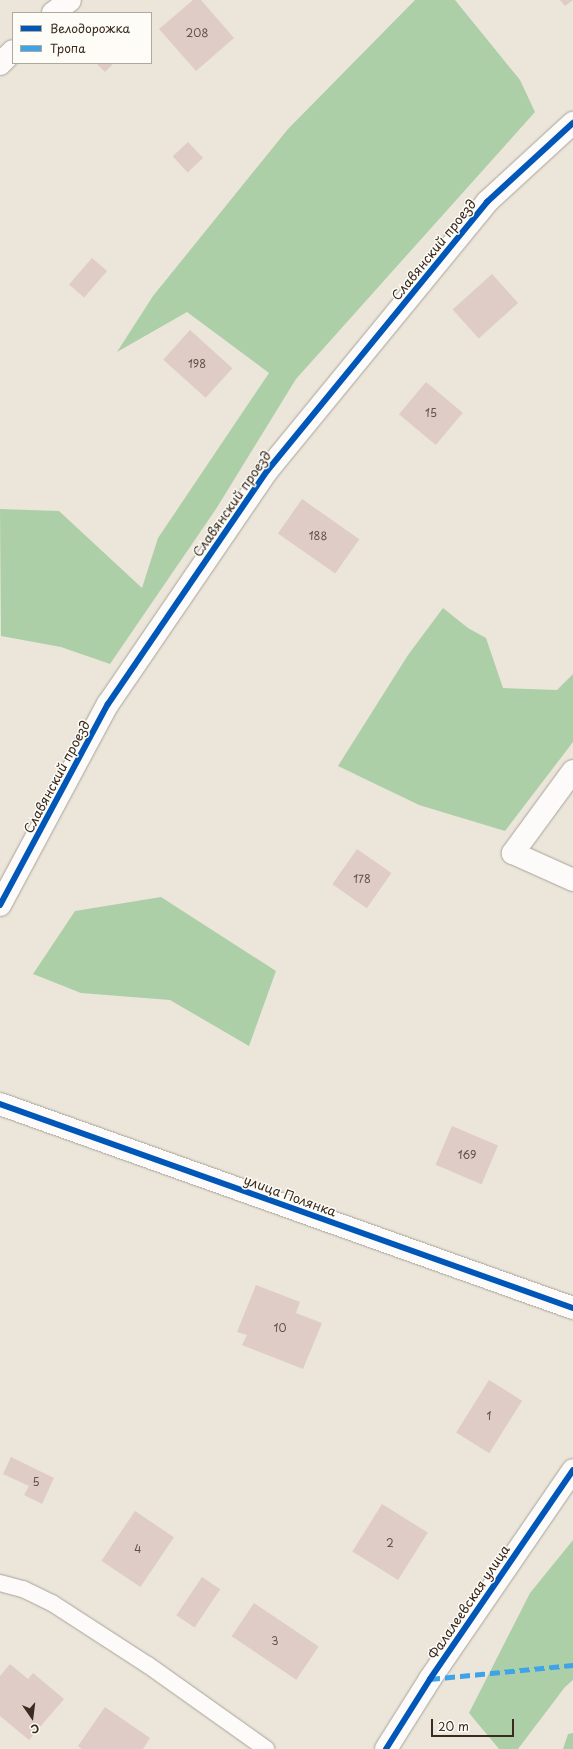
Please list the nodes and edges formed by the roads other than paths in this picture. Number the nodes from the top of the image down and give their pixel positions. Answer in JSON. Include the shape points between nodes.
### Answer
{"nodes":[{"id":1,"x":70,"y":0,"type":"edge"},
{"id":2,"x":54,"y":12,"type":"edge"},
{"id":3,"x":12,"y":52,"type":"edge"},
{"id":4,"x":0,"y":64,"type":"edge"},
{"id":5,"x":573,"y":123,"type":"edge"},
{"id":6,"x":573,"y":771,"type":"edge"},
{"id":7,"x":573,"y":880,"type":"edge"},
{"id":8,"x":0,"y":905,"type":"edge"},
{"id":9,"x":0,"y":1104,"type":"edge"},
{"id":10,"x":573,"y":1308,"type":"edge"},
{"id":11,"x":573,"y":1470,"type":"edge"},
{"id":12,"x":0,"y":1582,"type":"edge"},
{"id":13,"x":266,"y":1749,"type":"edge"},
{"id":14,"x":386,"y":1749,"type":"edge"}],
"edges":[{"from":1,"to":2,"type":"street"},
{"from":3,"to":4,"type":"street"},
{"from":5,"to":8,"type":"street","name":"Славянский проезд","via":[[487,202],[267,471],[108,704]]},
{"from":6,"to":7,"type":"street","via":[[513,853]]},
{"from":9,"to":10,"type":"street","name":"улица Полянка"},
{"from":11,"to":14,"type":"street","name":"Фалалеевская улица","via":[[430,1679]]},
{"from":12,"to":13,"type":"lane","via":[[23,1589],[52,1603],[148,1665]]}]}
